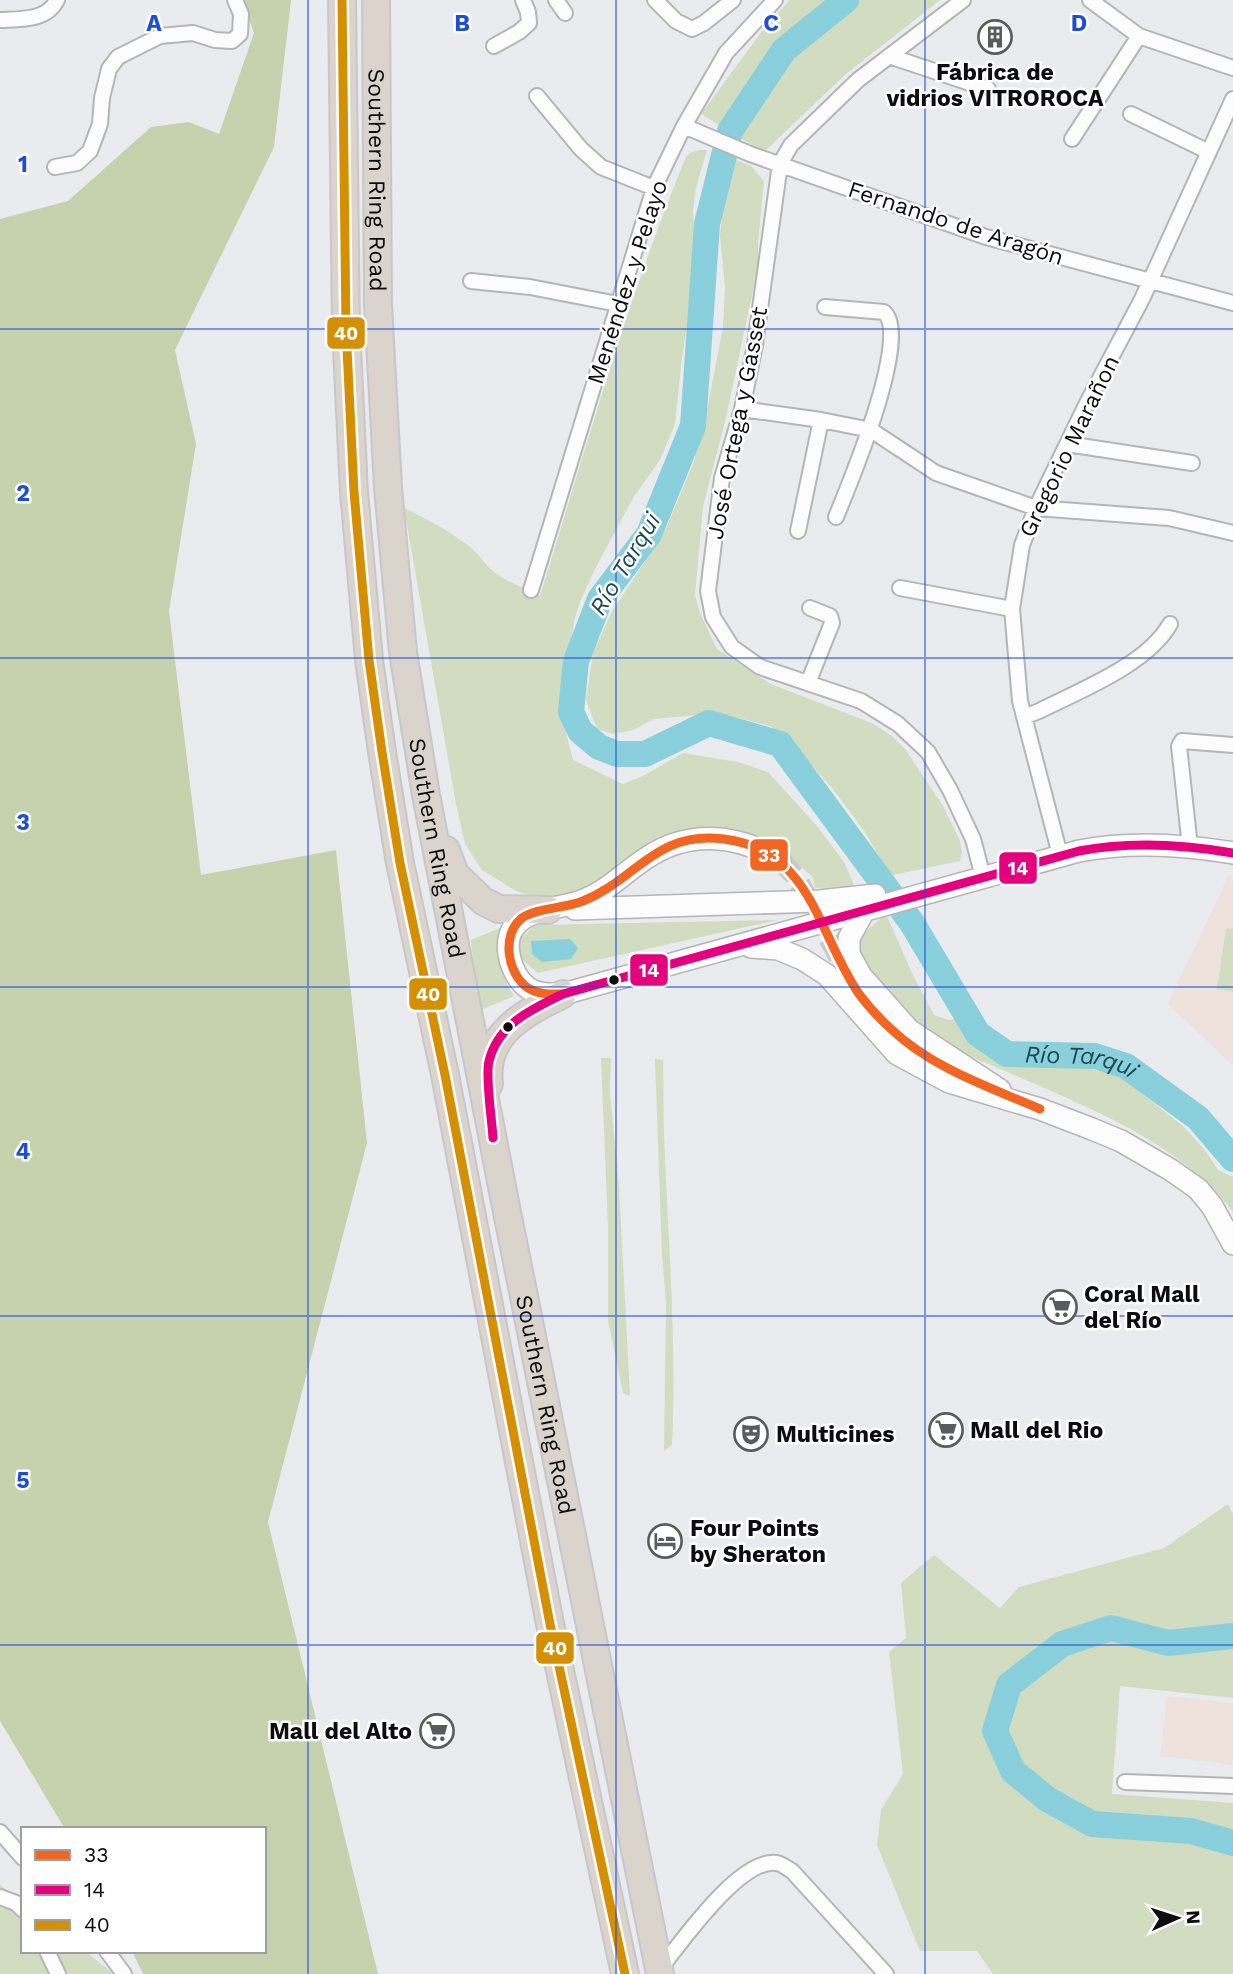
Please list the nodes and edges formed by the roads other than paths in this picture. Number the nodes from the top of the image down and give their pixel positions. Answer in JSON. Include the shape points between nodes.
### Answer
{"nodes":[{"id":1,"x":57,"y":0,"type":"edge"},
{"id":2,"x":235,"y":0,"type":"edge"},
{"id":3,"x":342,"y":0,"type":"edge"},
{"id":4,"x":376,"y":0,"type":"edge"},
{"id":5,"x":523,"y":0,"type":"edge"},
{"id":6,"x":556,"y":0,"type":"edge"},
{"id":7,"x":655,"y":0,"type":"edge"},
{"id":8,"x":733,"y":0,"type":"edge"},
{"id":9,"x":775,"y":0,"type":"edge"},
{"id":10,"x":963,"y":0,"type":"edge"},
{"id":11,"x":1090,"y":0,"type":"edge"},
{"id":12,"x":565,"y":13,"type":"dead end"},
{"id":13,"x":0,"y":20,"type":"edge"},
{"id":14,"x":1139,"y":36,"type":"junction"},
{"id":15,"x":494,"y":46,"type":"dead end"},
{"id":16,"x":890,"y":56,"type":"junction"},
{"id":17,"x":1233,"y":68,"type":"edge"},
{"id":18,"x":988,"y":89,"type":"dead end"},
{"id":19,"x":537,"y":96,"type":"dead end"},
{"id":20,"x":1233,"y":99,"type":"edge"},
{"id":21,"x":1131,"y":114,"type":"dead end"},
{"id":22,"x":689,"y":128,"type":"junction"},
{"id":23,"x":1072,"y":139,"type":"dead end"},
{"id":24,"x":1209,"y":152,"type":"junction"},
{"id":25,"x":780,"y":164,"type":"junction"},
{"id":26,"x":55,"y":167,"type":"dead end"},
{"id":27,"x":654,"y":188,"type":"junction"},
{"id":28,"x":471,"y":281,"type":"dead end"},
{"id":29,"x":1149,"y":282,"type":"junction"},
{"id":30,"x":1233,"y":303,"type":"edge"},
{"id":31,"x":618,"y":304,"type":"junction"},
{"id":32,"x":825,"y":307,"type":"dead end"},
{"id":33,"x":742,"y":409,"type":"junction"},
{"id":34,"x":821,"y":420,"type":"junction"},
{"id":35,"x":871,"y":430,"type":"junction"},
{"id":36,"x":1067,"y":444,"type":"junction"},
{"id":37,"x":1192,"y":463,"type":"dead end"},
{"id":38,"x":1036,"y":508,"type":"junction"},
{"id":39,"x":836,"y":517,"type":"dead end"},
{"id":40,"x":798,"y":531,"type":"dead end"},
{"id":41,"x":1233,"y":533,"type":"edge"},
{"id":42,"x":900,"y":588,"type":"dead end"},
{"id":43,"x":531,"y":590,"type":"dead end"},
{"id":44,"x":810,"y":608,"type":"dead end"},
{"id":45,"x":1012,"y":609,"type":"junction"},
{"id":46,"x":1170,"y":624,"type":"dead end"},
{"id":47,"x":808,"y":683,"type":"junction"},
{"id":48,"x":1024,"y":717,"type":"junction"},
{"id":49,"x":1233,"y":745,"type":"edge"},
{"id":50,"x":426,"y":795,"type":"junction"},
{"id":51,"x":1190,"y":847,"type":"junction"},
{"id":52,"x":1233,"y":853,"type":"edge"},
{"id":53,"x":1060,"y":855,"type":"junction"},
{"id":54,"x":780,"y":860,"type":"tunnel mouth"},
{"id":55,"x":977,"y":878,"type":"junction"},
{"id":56,"x":867,"y":904,"type":"junction"},
{"id":57,"x":548,"y":910,"type":"junction"},
{"id":58,"x":732,"y":946,"type":"junction"},
{"id":59,"x":563,"y":994,"type":"junction"},
{"id":60,"x":859,"y":995,"type":"tunnel mouth"},
{"id":61,"x":1040,"y":1110,"type":"junction"},
{"id":62,"x":493,"y":1138,"type":"junction"},
{"id":63,"x":1233,"y":1244,"type":"edge"},
{"id":64,"x":1125,"y":1782,"type":"dead end"},
{"id":65,"x":1233,"y":1786,"type":"edge"},
{"id":66,"x":0,"y":1832,"type":"edge"},
{"id":67,"x":21,"y":1856,"type":"edge"},
{"id":68,"x":0,"y":1897,"type":"edge"},
{"id":69,"x":21,"y":1908,"type":"edge"},
{"id":70,"x":48,"y":1953,"type":"edge"},
{"id":71,"x":108,"y":1953,"type":"edge"},
{"id":72,"x":660,"y":1972,"type":"edge"},
{"id":73,"x":58,"y":1974,"type":"edge"},
{"id":74,"x":124,"y":1974,"type":"edge"},
{"id":75,"x":625,"y":1974,"type":"edge"},
{"id":76,"x":886,"y":1974,"type":"edge"}],
"edges":[{"from":1,"to":13,"type":"street","via":[[52,9],[38,16]]},
{"from":2,"to":26,"type":"street","via":[[241,14],[240,34],[232,41],[193,33],[160,36],[118,57],[109,69],[100,124],[90,151],[77,163]]},
{"from":3,"to":75,"type":"highway","via":[[346,328],[354,492],[382,752],[550,1624]]},
{"from":4,"to":50,"type":"highway","name":"Southern Ring Road","via":[[378,304],[388,488],[403,652]]},
{"from":5,"to":15,"type":"street","via":[[529,23]]},
{"from":6,"to":12,"type":"street"},
{"from":7,"to":8,"type":"street","via":[[676,21],[692,29]]},
{"from":9,"to":22,"type":"street","name":"Menéndez y Pelayo","via":[[726,53]]},
{"from":10,"to":16,"type":"street","name":"José Ortega y Gasset"},
{"from":11,"to":14,"type":"street"},
{"from":14,"to":17,"type":"street"},
{"from":14,"to":23,"type":"street"},
{"from":16,"to":18,"type":"street"},
{"from":16,"to":25,"type":"street","name":"José Ortega y Gasset","via":[[858,80],[791,145]]},
{"from":19,"to":27,"type":"street","via":[[601,167]]},
{"from":20,"to":24,"type":"street","name":"Gregorio Marañon"},
{"from":21,"to":24,"type":"street"},
{"from":22,"to":25,"type":"street","name":"Fernando de Aragón"},
{"from":22,"to":27,"type":"street","name":"Menéndez y Pelayo"},
{"from":24,"to":29,"type":"street","name":"Gregorio Marañon"},
{"from":25,"to":29,"type":"street","name":"Fernando de Aragón","via":[[986,237]]},
{"from":25,"to":33,"type":"street","name":"José Ortega y Gasset"},
{"from":27,"to":31,"type":"street","name":"Menéndez y Pelayo"},
{"from":28,"to":31,"type":"street"},
{"from":29,"to":30,"type":"street","name":"Fernando de Aragón"},
{"from":29,"to":36,"type":"street","name":"Gregorio Marañon"},
{"from":31,"to":43,"type":"street","name":"Menéndez y Pelayo"},
{"from":32,"to":35,"type":"street","via":[[889,316],[892,346]]},
{"from":33,"to":34,"type":"street"},
{"from":33,"to":47,"type":"street","name":"José Ortega y Gasset","via":[[722,478],[708,591],[713,617],[732,647],[760,667]]},
{"from":34,"to":35,"type":"street"},
{"from":34,"to":40,"type":"street"},
{"from":35,"to":38,"type":"street","via":[[936,473]]},
{"from":35,"to":39,"type":"street"},
{"from":36,"to":37,"type":"street"},
{"from":36,"to":38,"type":"street","name":"Gregorio Marañon"},
{"from":38,"to":41,"type":"street","via":[[1169,518]]},
{"from":38,"to":45,"type":"street","name":"Gregorio Marañon","via":[[1021,545]]},
{"from":42,"to":45,"type":"street"},
{"from":44,"to":47,"type":"street","via":[[830,616],[832,623]]},
{"from":45,"to":48,"type":"street","name":"Gregorio Marañon"},
{"from":46,"to":48,"type":"street","via":[[1137,658]]},
{"from":47,"to":55,"type":"street","name":"José Ortega y Gasset","via":[[861,701],[898,724],[928,752],[973,839]]},
{"from":48,"to":53,"type":"street","name":"Gregorio Marañon"},
{"from":49,"to":51,"type":"street","via":[[1182,741],[1178,746]]},
{"from":50,"to":57,"type":"highway","via":[[455,874],[483,901],[499,909]]},
{"from":50,"to":62,"type":"highway","name":"Southern Ring Road"},
{"from":51,"to":52,"type":"main road"},
{"from":51,"to":53,"type":"main road","via":[[1138,844]]},
{"from":53,"to":55,"type":"main road"},
{"from":54,"to":57,"type":"main road","via":[[741,842],[702,838],[679,842],[645,859],[602,892]]},
{"from":55,"to":56,"type":"main road"},
{"from":56,"to":57,"type":"main road","via":[[819,901]]},
{"from":56,"to":58,"type":"main road"},
{"from":56,"to":61,"type":"main road","via":[[849,938],[849,954],[861,976],[909,1030],[998,1089]]},
{"from":57,"to":59,"type":"main road","via":[[523,917],[512,928],[509,958],[526,987],[544,995]]},
{"from":58,"to":59,"type":"main road"},
{"from":58,"to":61,"type":"main road","via":[[778,949],[802,959],[827,975],[897,1054],[949,1082]]},
{"from":59,"to":62,"type":"highway","via":[[510,1025],[493,1051],[488,1073]]},
{"from":60,"to":61,"type":"main road","via":[[891,1030],[919,1051]]},
{"from":61,"to":63,"type":"main road","via":[[1122,1141],[1198,1189]]},
{"from":62,"to":72,"type":"highway","name":"Southern Ring Road"},
{"from":64,"to":65,"type":"street"},
{"from":66,"to":67,"type":"street"},
{"from":68,"to":69,"type":"street"},
{"from":70,"to":73,"type":"street"},
{"from":71,"to":74,"type":"street"},
{"from":72,"to":76,"type":"street","via":[[714,1901],[760,1866],[777,1863],[792,1871]]}]}
